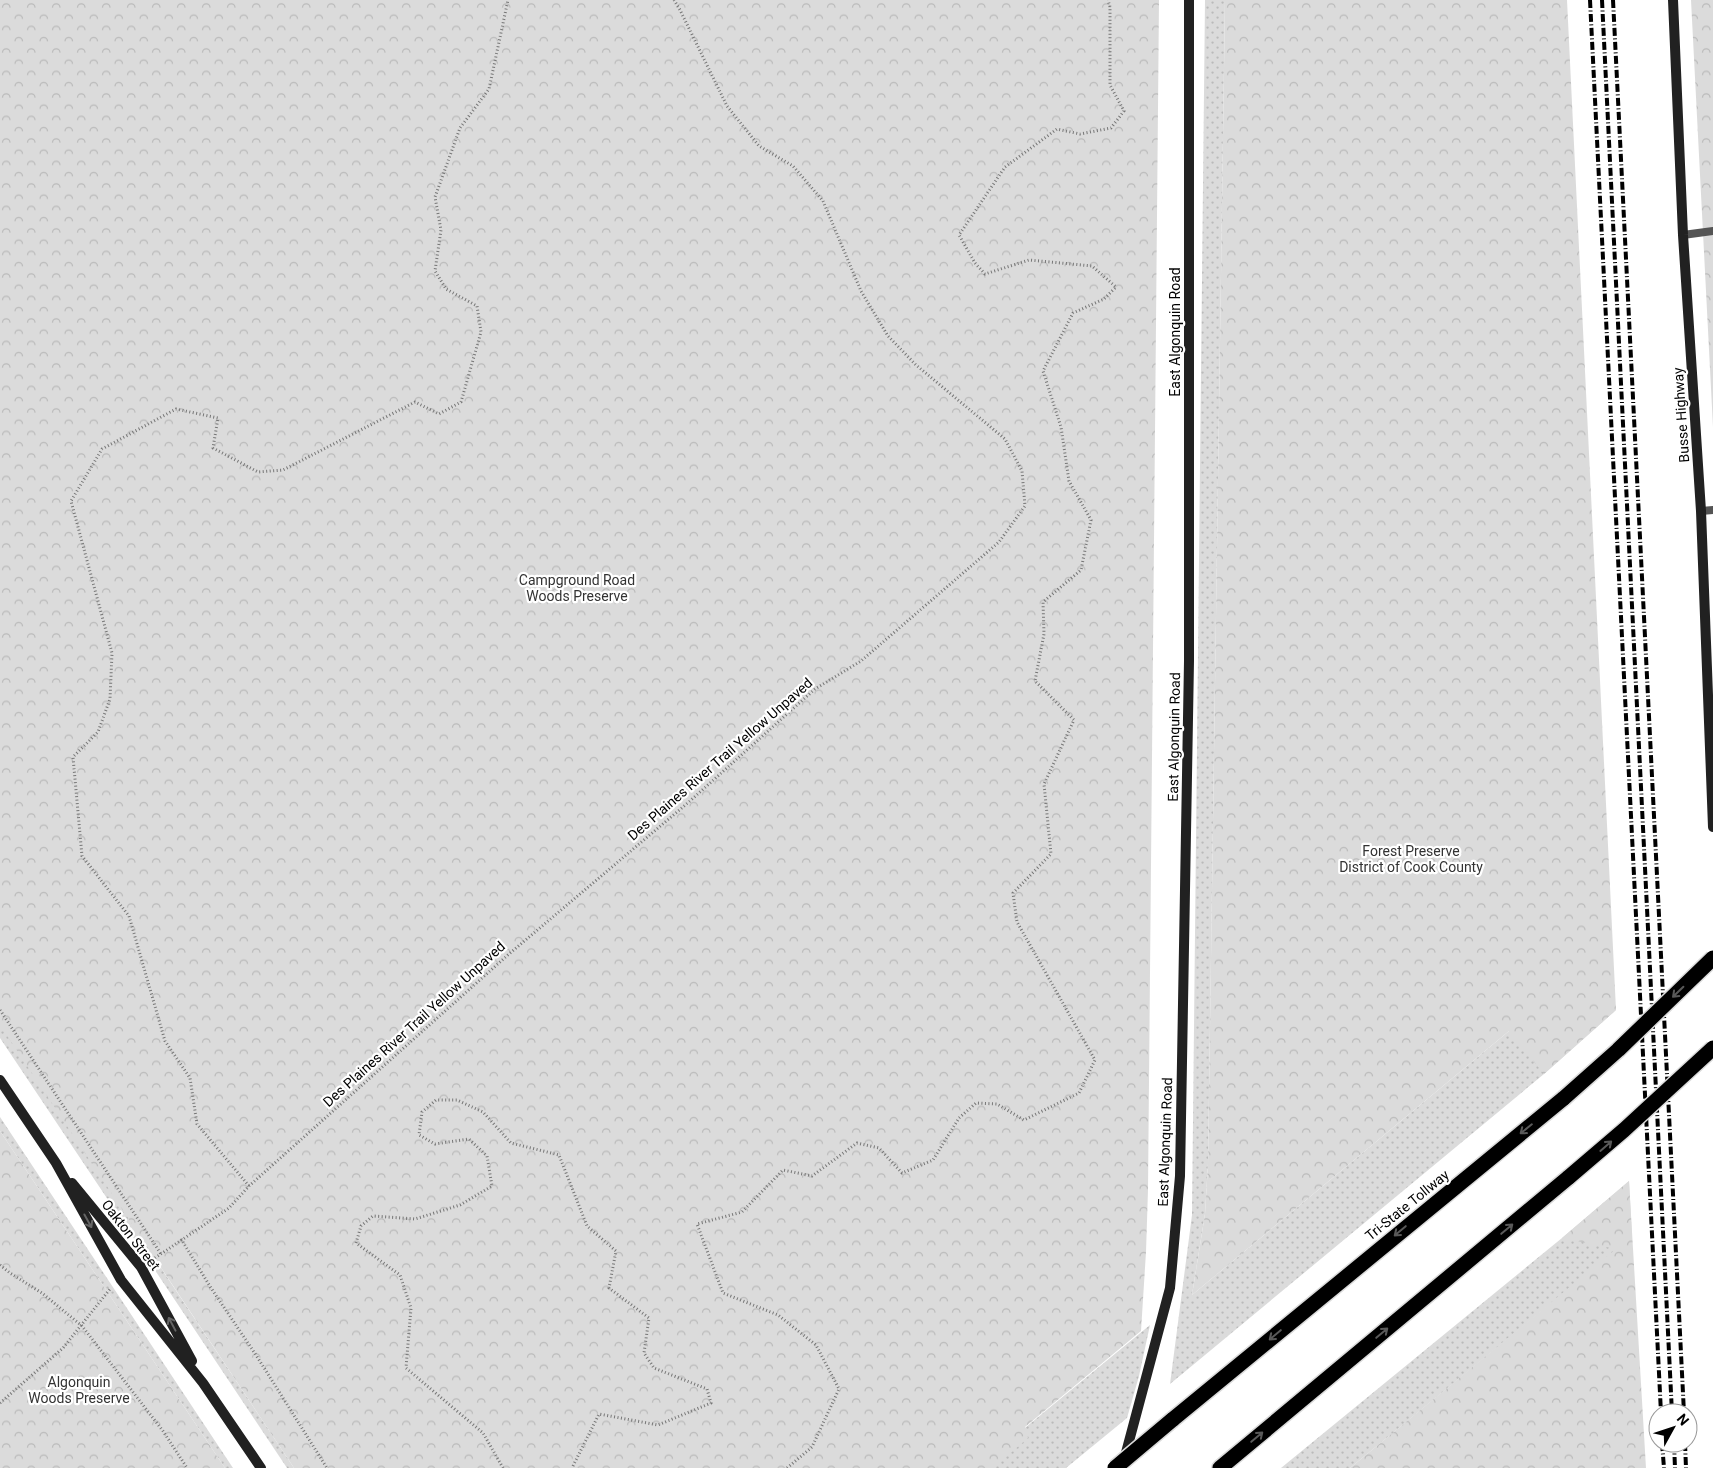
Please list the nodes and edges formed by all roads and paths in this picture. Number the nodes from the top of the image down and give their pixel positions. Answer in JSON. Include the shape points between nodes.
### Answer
{"nodes":[{"id":1,"x":508,"y":0,"type":"edge"},
{"id":2,"x":674,"y":0,"type":"edge"},
{"id":3,"x":1108,"y":0,"type":"edge"},
{"id":4,"x":1189,"y":0,"type":"edge"},
{"id":5,"x":1673,"y":0,"type":"edge"},
{"id":6,"x":1713,"y":232,"type":"edge"},
{"id":7,"x":1683,"y":235,"type":"junction"},
{"id":8,"x":1713,"y":510,"type":"edge"},
{"id":9,"x":1701,"y":511,"type":"junction"},
{"id":10,"x":1713,"y":827,"type":"edge"},
{"id":11,"x":1713,"y":958,"type":"edge"},
{"id":12,"x":0,"y":1010,"type":"edge"},
{"id":13,"x":1713,"y":1048,"type":"edge"},
{"id":14,"x":0,"y":1080,"type":"edge"},
{"id":15,"x":56,"y":1163,"type":"junction"},
{"id":16,"x":249,"y":1186,"type":"junction"},
{"id":17,"x":181,"y":1240,"type":"junction"},
{"id":18,"x":161,"y":1254,"type":"junction"},
{"id":19,"x":150,"y":1261,"type":"dead end"},
{"id":20,"x":0,"y":1265,"type":"edge"},
{"id":21,"x":112,"y":1286,"type":"dead end"},
{"id":22,"x":82,"y":1326,"type":"junction"},
{"id":23,"x":203,"y":1383,"type":"junction"},
{"id":24,"x":0,"y":1403,"type":"edge"},
{"id":25,"x":187,"y":1468,"type":"edge"},
{"id":26,"x":261,"y":1468,"type":"edge"},
{"id":27,"x":327,"y":1468,"type":"edge"},
{"id":28,"x":503,"y":1468,"type":"edge"},
{"id":29,"x":572,"y":1468,"type":"edge"},
{"id":30,"x":787,"y":1468,"type":"edge"},
{"id":31,"x":1115,"y":1468,"type":"edge"},
{"id":32,"x":1122,"y":1468,"type":"edge"},
{"id":33,"x":1220,"y":1468,"type":"edge"}],
"edges":[{"from":1,"to":16,"type":"path","via":[[489,89],[460,128],[434,197],[442,230],[435,271],[446,289],[476,306],[481,332],[462,402],[439,414],[415,402],[283,470],[258,472],[213,448],[218,418],[176,409],[102,449],[71,501],[112,653],[110,699],[98,732],[73,757],[82,856],[129,916],[164,1041],[190,1078],[197,1124]]},
{"from":2,"to":16,"type":"path","name":"Des Plaines River Trail Yellow Unpaved","via":[[727,106],[759,146],[793,166],[823,201],[862,291],[888,336],[916,365],[1005,438],[1022,471],[1025,506],[992,549],[861,661],[815,689],[690,801],[509,954]]},
{"from":3,"to":30,"type":"path","via":[[1110,84],[1124,111],[1110,128],[1080,134],[1057,129],[1005,167],[959,235],[985,274],[1029,260],[1092,266],[1116,287],[1104,299],[1073,313],[1043,371],[1061,428],[1069,481],[1091,520],[1081,570],[1043,602],[1044,634],[1035,681],[1074,720],[1044,784],[1051,854],[1013,893],[1017,922],[1095,1060],[1079,1093],[1024,1120],[997,1104],[976,1104],[959,1118],[933,1160],[902,1173],[879,1148],[857,1143],[812,1176],[783,1170],[742,1212],[697,1224],[723,1293],[778,1315],[816,1345],[839,1389],[812,1447]]},
{"from":4,"to":32,"type":"main road","name":"East Algonquin Road","via":[[1189,661],[1180,1176],[1170,1288]]},
{"from":5,"to":7,"type":"main road","name":"Busse Highway"},
{"from":6,"to":7,"type":"lane"},
{"from":7,"to":9,"type":"main road","name":"Busse Highway"},
{"from":8,"to":9,"type":"lane"},
{"from":9,"to":10,"type":"main road","name":"Busse Highway"},
{"from":11,"to":31,"type":"highway","name":"Tri-State Tollway","one_way":true,"bridge":true,"via":[[1564,1098]]},
{"from":12,"to":18,"type":"path"},
{"from":33,"to":13,"type":"highway","one_way":true,"bridge":true,"via":[[1569,1177]]},
{"from":14,"to":15,"type":"main road","name":"Oakton Street"},
{"from":15,"to":23,"type":"main road","name":"Oakton Street","one_way":true,"via":[[121,1280]]},
{"from":23,"to":15,"type":"main road","name":"Oakton Street","one_way":true,"via":[[141,1267]]},
{"from":16,"to":17,"type":"path","name":"Des Plaines River Trail Yellow Unpaved","via":[[229,1208]]},
{"from":17,"to":18,"type":"path","name":"Des Plaines River Trail Yellow Unpaved"},
{"from":17,"to":27,"type":"path"},
{"from":18,"to":19,"type":"path","name":"Des Plaines River Trail Yellow Unpaved"},
{"from":20,"to":22,"type":"path","via":[[42,1293]]},
{"from":21,"to":22,"type":"path"},
{"from":22,"to":24,"type":"path","via":[[63,1348]]},
{"from":22,"to":25,"type":"path","via":[[163,1431]]},
{"from":23,"to":26,"type":"main road","name":"Oakton Street"},
{"from":28,"to":29,"type":"path","via":[[483,1434],[406,1368],[411,1308],[400,1276],[356,1243],[361,1226],[373,1216],[415,1219],[460,1205],[492,1186],[487,1156],[469,1139],[435,1144],[419,1136],[422,1112],[436,1100],[457,1100],[483,1112],[511,1143],[558,1155],[587,1226],[616,1251],[609,1288],[649,1318],[644,1353],[654,1368],[707,1389],[711,1403],[658,1425],[598,1414]]}]}
